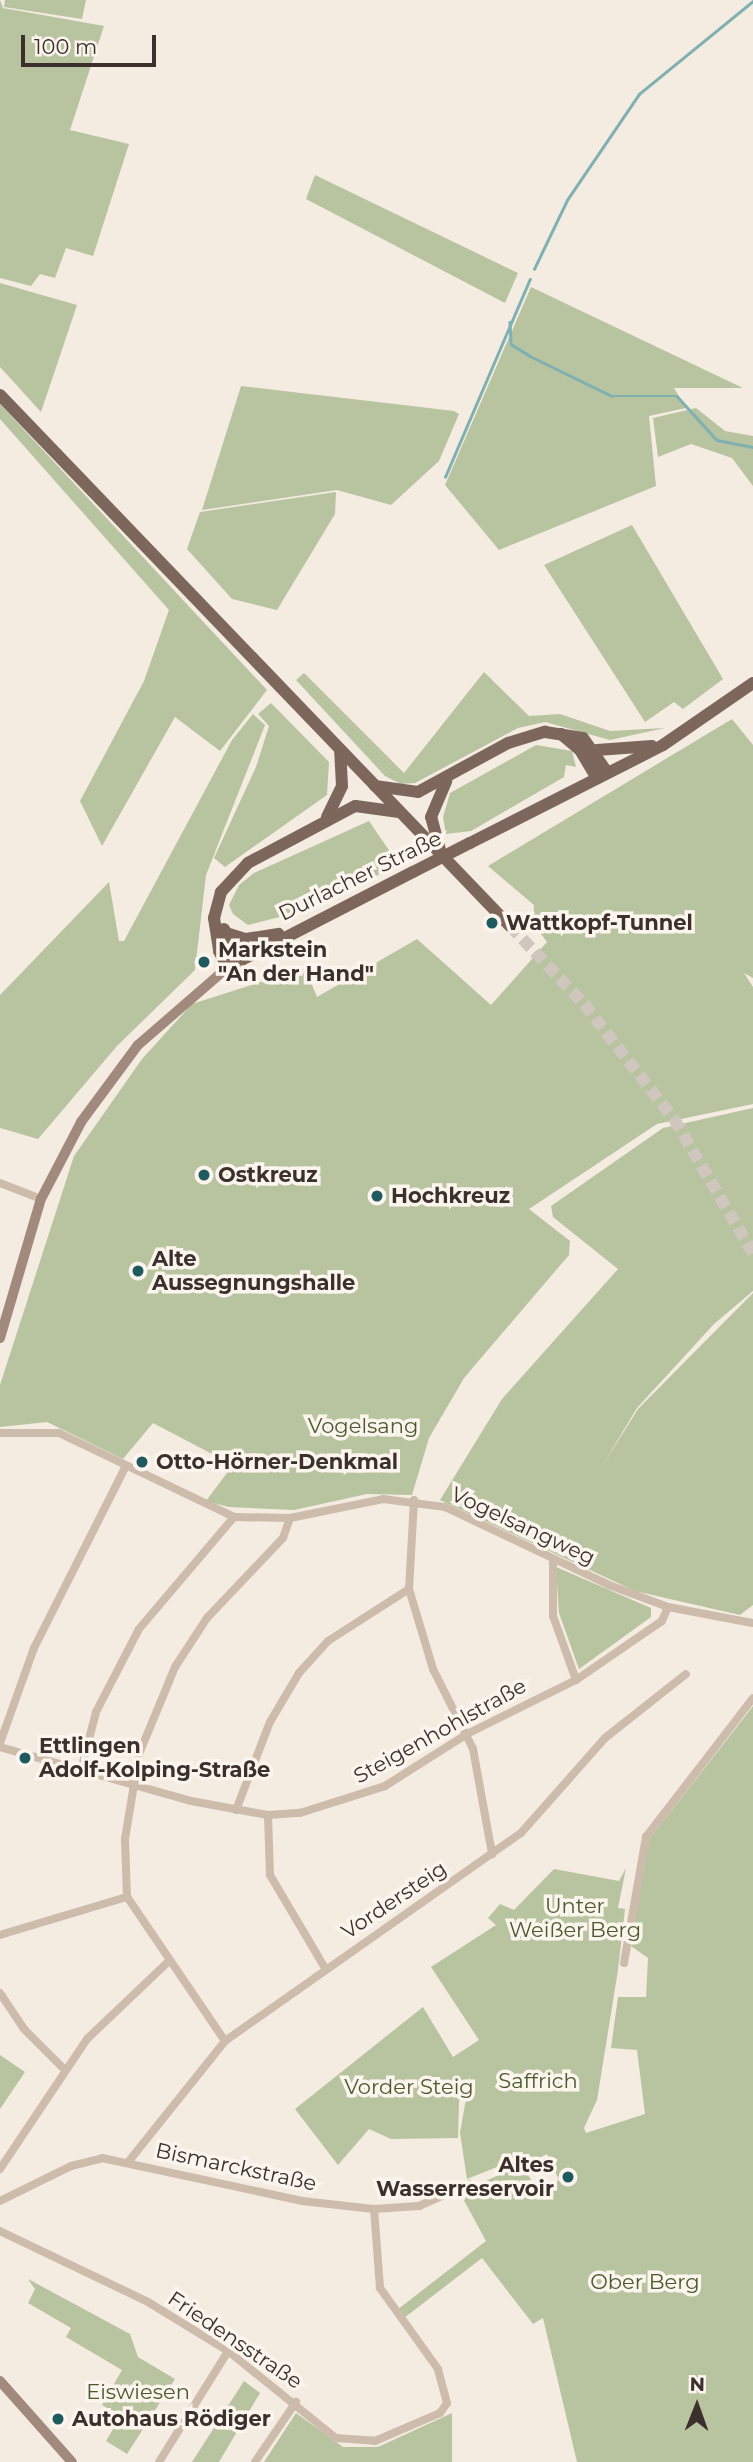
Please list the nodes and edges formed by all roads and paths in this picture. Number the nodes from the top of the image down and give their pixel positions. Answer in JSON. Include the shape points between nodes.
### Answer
{"nodes":[{"id":1,"x":0,"y":395,"type":"edge"},
{"id":2,"x":753,"y":683,"type":"edge"},
{"id":3,"x":558,"y":732,"type":"junction"},
{"id":4,"x":663,"y":745,"type":"junction"},
{"id":5,"x":340,"y":750,"type":"junction"},
{"id":6,"x":597,"y":750,"type":"junction"},
{"id":7,"x":602,"y":775,"type":"junction"},
{"id":8,"x":447,"y":781,"type":"junction"},
{"id":9,"x":375,"y":786,"type":"junction"},
{"id":10,"x":400,"y":812,"type":"junction"},
{"id":11,"x":327,"y":818,"type":"junction"},
{"id":12,"x":442,"y":856,"type":"junction"},
{"id":13,"x":218,"y":906,"type":"junction"},
{"id":14,"x":510,"y":926,"type":"tunnel mouth"},
{"id":15,"x":293,"y":931,"type":"junction"},
{"id":16,"x":226,"y":933,"type":"junction"},
{"id":17,"x":233,"y":963,"type":"junction"},
{"id":18,"x":0,"y":1183,"type":"edge"},
{"id":19,"x":41,"y":1199,"type":"junction"},
{"id":20,"x":0,"y":1338,"type":"edge"},
{"id":21,"x":0,"y":1433,"type":"edge"},
{"id":22,"x":126,"y":1466,"type":"junction"},
{"id":23,"x":414,"y":1500,"type":"junction"},
{"id":24,"x":234,"y":1517,"type":"junction"},
{"id":25,"x":290,"y":1518,"type":"junction"},
{"id":26,"x":553,"y":1559,"type":"junction"},
{"id":27,"x":409,"y":1589,"type":"junction"},
{"id":28,"x":668,"y":1608,"type":"junction"},
{"id":29,"x":753,"y":1623,"type":"edge"},
{"id":30,"x":686,"y":1674,"type":"dead end"},
{"id":31,"x":576,"y":1680,"type":"junction"},
{"id":32,"x":753,"y":1698,"type":"edge"},
{"id":33,"x":467,"y":1734,"type":"junction"},
{"id":34,"x":0,"y":1745,"type":"edge"},
{"id":35,"x":81,"y":1770,"type":"junction"},
{"id":36,"x":134,"y":1788,"type":"junction"},
{"id":37,"x":236,"y":1810,"type":"junction"},
{"id":38,"x":268,"y":1815,"type":"junction"},
{"id":39,"x":492,"y":1854,"type":"junction"},
{"id":40,"x":127,"y":1897,"type":"junction"},
{"id":41,"x":0,"y":1935,"type":"edge"},
{"id":42,"x":169,"y":1961,"type":"junction"},
{"id":43,"x":624,"y":1963,"type":"dead end"},
{"id":44,"x":325,"y":1968,"type":"junction"},
{"id":45,"x":0,"y":1993,"type":"edge"},
{"id":46,"x":225,"y":2040,"type":"junction"},
{"id":47,"x":65,"y":2070,"type":"junction"},
{"id":48,"x":129,"y":2161,"type":"junction"},
{"id":49,"x":0,"y":2169,"type":"edge"},
{"id":50,"x":469,"y":2184,"type":"dead end"},
{"id":51,"x":0,"y":2201,"type":"edge"},
{"id":52,"x":374,"y":2209,"type":"junction"},
{"id":53,"x":0,"y":2231,"type":"edge"},
{"id":54,"x":228,"y":2351,"type":"junction"},
{"id":55,"x":0,"y":2381,"type":"edge"},
{"id":56,"x":296,"y":2402,"type":"junction"},
{"id":57,"x":72,"y":2462,"type":"edge"},
{"id":58,"x":159,"y":2462,"type":"edge"},
{"id":59,"x":255,"y":2462,"type":"edge"}],
"edges":[{"from":1,"to":5,"type":"main road"},
{"from":2,"to":4,"type":"main road","name":"Durlacher Straße"},
{"from":3,"to":6,"type":"main road","via":[[583,738]]},
{"from":3,"to":7,"type":"main road"},
{"from":3,"to":8,"type":"main road","via":[[520,738]]},
{"from":4,"to":6,"type":"main road"},
{"from":4,"to":7,"type":"main road","name":"Durlacher Straße"},
{"from":5,"to":9,"type":"main road"},
{"from":5,"to":11,"type":"main road","via":[[342,786]]},
{"from":6,"to":7,"type":"main road"},
{"from":7,"to":15,"type":"main road","name":"Durlacher Straße","bridge":true},
{"from":8,"to":9,"type":"main road","via":[[406,793]]},
{"from":8,"to":12,"type":"main road","via":[[431,817]]},
{"from":9,"to":10,"type":"main road"},
{"from":10,"to":11,"type":"main road","via":[[355,806]]},
{"from":10,"to":12,"type":"main road"},
{"from":11,"to":13,"type":"main road","via":[[248,863],[228,881]]},
{"from":12,"to":14,"type":"main road"},
{"from":13,"to":16,"type":"main road"},
{"from":13,"to":17,"type":"main road","via":[[216,941]]},
{"from":15,"to":16,"type":"main road","via":[[246,939]]},
{"from":15,"to":17,"type":"main road","name":"Durlacher Straße"},
{"from":16,"to":17,"type":"main road"},
{"from":17,"to":19,"type":"main road","name":"Durlacher Straße","via":[[158,1024],[121,1065],[81,1122]]},
{"from":18,"to":19,"type":"street"},
{"from":19,"to":20,"type":"main road","name":"Durlacher Straße"},
{"from":21,"to":22,"type":"street","name":"Vogelsangweg","via":[[59,1433]]},
{"from":22,"to":24,"type":"street","name":"Vogelsangweg"},
{"from":22,"to":34,"type":"street","via":[[34,1648]]},
{"from":23,"to":25,"type":"street","name":"Vogelsangweg","via":[[356,1502]]},
{"from":23,"to":26,"type":"street","name":"Vogelsangweg","via":[[476,1520]]},
{"from":23,"to":27,"type":"street"},
{"from":24,"to":25,"type":"street","name":"Vogelsangweg"},
{"from":24,"to":35,"type":"street","via":[[139,1629],[96,1712]]},
{"from":25,"to":36,"type":"street","via":[[283,1538],[191,1638],[139,1754]]},
{"from":26,"to":28,"type":"street","name":"Vogelsangweg"},
{"from":26,"to":31,"type":"street","via":[[553,1616]]},
{"from":27,"to":33,"type":"street","via":[[433,1669]]},
{"from":27,"to":37,"type":"street","via":[[356,1620],[299,1673],[270,1722]]},
{"from":28,"to":29,"type":"street","name":"Vogelsangweg"},
{"from":28,"to":31,"type":"street","name":"Steigenhohlstraße","via":[[662,1621]]},
{"from":30,"to":39,"type":"street","name":"Vordersteig","via":[[631,1713],[521,1833]]},
{"from":31,"to":33,"type":"street","name":"Steigenhohlstraße"},
{"from":32,"to":43,"type":"street","via":[[665,1805],[646,1837]]},
{"from":33,"to":38,"type":"street","name":"Steigenhohlstraße","via":[[385,1786],[323,1808]]},
{"from":33,"to":39,"type":"street"},
{"from":34,"to":35,"type":"street","name":"Steigenhohlstraße"},
{"from":35,"to":36,"type":"street","name":"Steigenhohlstraße"},
{"from":36,"to":37,"type":"street","name":"Steigenhohlstraße"},
{"from":36,"to":40,"type":"street","via":[[125,1839]]},
{"from":37,"to":38,"type":"street","name":"Steigenhohlstraße"},
{"from":38,"to":44,"type":"street","via":[[270,1875]]},
{"from":39,"to":44,"type":"street","name":"Vordersteig"},
{"from":40,"to":41,"type":"street"},
{"from":40,"to":42,"type":"street"},
{"from":42,"to":46,"type":"street"},
{"from":42,"to":47,"type":"street","via":[[110,2014]]},
{"from":44,"to":46,"type":"street","name":"Vordersteig"},
{"from":45,"to":47,"type":"street","via":[[23,2029]]},
{"from":46,"to":48,"type":"street","name":"Vordersteig"},
{"from":47,"to":49,"type":"street"},
{"from":48,"to":51,"type":"street","name":"Bismarckstraße","via":[[86,2161]]},
{"from":48,"to":52,"type":"street","name":"Bismarckstraße","via":[[302,2201]]},
{"from":50,"to":52,"type":"street","name":"Bismarckstraße","via":[[419,2206]]},
{"from":52,"to":56,"type":"street","name":"Friedensstraße","via":[[380,2288],[438,2369],[447,2408],[375,2441],[355,2442],[336,2438]]},
{"from":53,"to":54,"type":"street","name":"Friedensstraße","via":[[97,2274]]},
{"from":54,"to":56,"type":"street","name":"Friedensstraße"},
{"from":54,"to":58,"type":"street"},
{"from":55,"to":57,"type":"main road"},
{"from":56,"to":59,"type":"street"}]}
